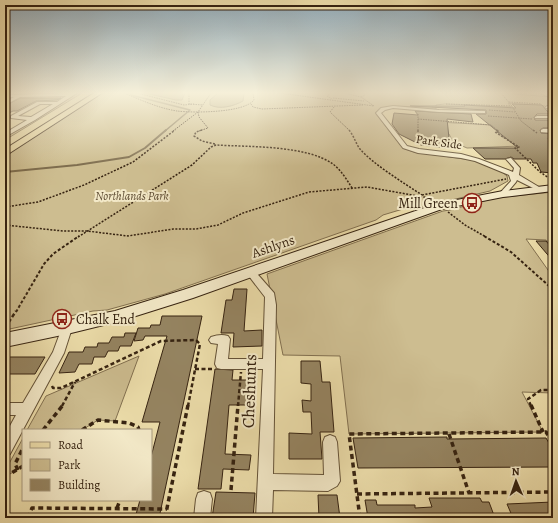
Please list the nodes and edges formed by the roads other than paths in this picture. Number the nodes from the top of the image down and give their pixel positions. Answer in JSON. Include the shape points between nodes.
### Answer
{"nodes":[{"id":1,"x":17,"y":117,"type":"edge"},
{"id":2,"x":36,"y":117,"type":"edge"},
{"id":3,"x":50,"y":117,"type":"edge"},
{"id":4,"x":61,"y":117,"type":"edge"},
{"id":5,"x":381,"y":117,"type":"edge"},
{"id":6,"x":33,"y":119,"type":"junction"},
{"id":7,"x":553,"y":130,"type":"edge"},
{"id":8,"x":541,"y":132,"type":"road end"},
{"id":9,"x":5,"y":134,"type":"edge"},
{"id":10,"x":5,"y":145,"type":"edge"},
{"id":11,"x":5,"y":153,"type":"edge"},
{"id":12,"x":509,"y":159,"type":"dead end"},
{"id":13,"x":511,"y":177,"type":"junction"},
{"id":14,"x":547,"y":189,"type":"edge"},
{"id":15,"x":503,"y":194,"type":"junction"},
{"id":16,"x":250,"y":272,"type":"junction"},
{"id":17,"x":67,"y":328,"type":"junction"},
{"id":18,"x":5,"y":340,"type":"edge"},
{"id":19,"x":215,"y":340,"type":"dead end"},
{"id":20,"x":269,"y":364,"type":"junction"},
{"id":21,"x":5,"y":409,"type":"edge"},
{"id":22,"x":26,"y":409,"type":"junction"},
{"id":23,"x":330,"y":442,"type":"dead end"},
{"id":24,"x":5,"y":449,"type":"edge"},
{"id":25,"x":266,"y":482,"type":"junction"},
{"id":26,"x":204,"y":499,"type":"dead end"},
{"id":27,"x":202,"y":518,"type":"edge"},
{"id":28,"x":264,"y":518,"type":"edge"}],
"edges":[{"from":1,"to":6,"type":"street"},
{"from":2,"to":6,"type":"street"},
{"from":3,"to":10,"type":"main road"},
{"from":4,"to":11,"type":"main road"},
{"from":5,"to":13,"type":"street","name":"Park Side","via":[[405,147],[469,158],[495,166]]},
{"from":6,"to":9,"type":"street"},
{"from":7,"to":8,"type":"street"},
{"from":12,"to":13,"type":"street","via":[[517,168],[516,175]]},
{"from":13,"to":14,"type":"street","name":"Park Side"},
{"from":13,"to":15,"type":"street","via":[[514,181]]},
{"from":14,"to":15,"type":"street","name":"Ashlyns"},
{"from":15,"to":16,"type":"street","name":"Ashlyns","via":[[440,206]]},
{"from":16,"to":17,"type":"street","name":"Ashlyns","via":[[115,318]]},
{"from":16,"to":20,"type":"street","name":"Cheshunts","via":[[270,296]]},
{"from":17,"to":18,"type":"street","name":"Ashlyns"},
{"from":17,"to":22,"type":"street","via":[[58,353]]},
{"from":19,"to":20,"type":"street","via":[[224,339],[221,364]]},
{"from":20,"to":25,"type":"street","name":"Cheshunts"},
{"from":21,"to":22,"type":"street"},
{"from":22,"to":24,"type":"street"},
{"from":23,"to":25,"type":"street","via":[[332,481]]},
{"from":25,"to":28,"type":"street","name":"Cheshunts"},
{"from":26,"to":27,"type":"street"}]}
